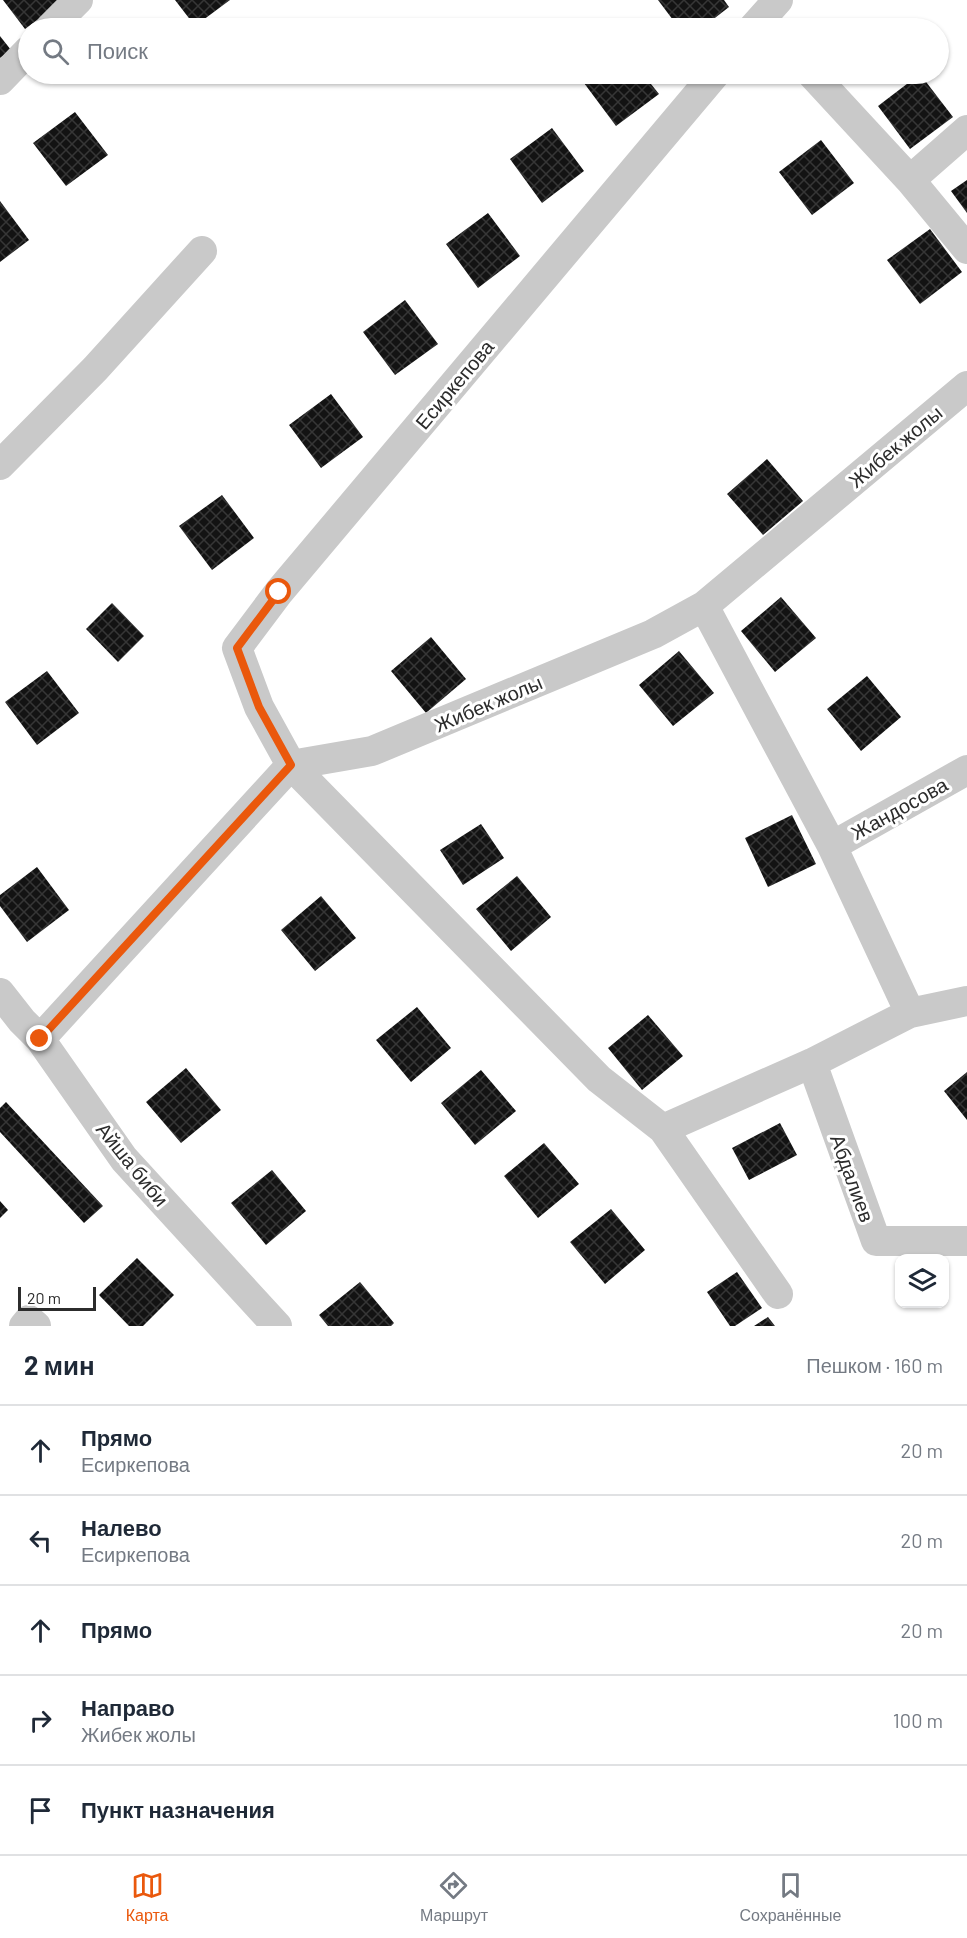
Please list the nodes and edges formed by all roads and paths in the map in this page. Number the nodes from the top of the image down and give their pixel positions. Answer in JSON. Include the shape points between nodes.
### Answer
{"nodes":[{"id":1,"x":78,"y":0,"type":"edge"},
{"id":2,"x":60,"y":18,"type":"edge"},
{"id":3,"x":18,"y":61,"type":"edge"},
{"id":4,"x":0,"y":80,"type":"edge"},
{"id":5,"x":707,"y":84,"type":"edge"},
{"id":6,"x":821,"y":84,"type":"edge"},
{"id":7,"x":967,"y":130,"type":"edge"},
{"id":8,"x":909,"y":180,"type":"junction"},
{"id":9,"x":967,"y":249,"type":"edge"},
{"id":10,"x":202,"y":251,"type":"dead end"},
{"id":11,"x":967,"y":386,"type":"edge"},
{"id":12,"x":0,"y":465,"type":"edge"},
{"id":13,"x":704,"y":606,"type":"junction"},
{"id":14,"x":291,"y":765,"type":"junction"},
{"id":15,"x":963,"y":774,"type":"edge"},
{"id":16,"x":832,"y":846,"type":"junction"},
{"id":17,"x":0,"y":993,"type":"edge"},
{"id":18,"x":967,"y":1001,"type":"edge"},
{"id":19,"x":910,"y":1013,"type":"junction"},
{"id":20,"x":21,"y":1031,"type":"edge"},
{"id":21,"x":812,"y":1063,"type":"junction"},
{"id":22,"x":663,"y":1129,"type":"junction"},
{"id":23,"x":967,"y":1241,"type":"edge"},
{"id":24,"x":778,"y":1294,"type":"dead end"},
{"id":25,"x":24,"y":1326,"type":"edge"},
{"id":26,"x":36,"y":1326,"type":"edge"},
{"id":27,"x":277,"y":1326,"type":"edge"}],
"edges":[{"from":1,"to":2,"type":"street"},
{"from":3,"to":4,"type":"street"},
{"from":5,"to":14,"type":"street","name":"Есиркепова","via":[[279,592],[237,648],[259,707]]},
{"from":6,"to":8,"type":"street"},
{"from":7,"to":8,"type":"street"},
{"from":8,"to":9,"type":"street"},
{"from":10,"to":12,"type":"street","via":[[95,369]]},
{"from":11,"to":13,"type":"street","name":"Жибек жолы"},
{"from":13,"to":14,"type":"street","name":"Жибек жолы","via":[[653,634],[372,751]]},
{"from":13,"to":16,"type":"street"},
{"from":14,"to":20,"type":"street"},
{"from":14,"to":22,"type":"street","via":[[599,1079]]},
{"from":15,"to":16,"type":"street","name":"Жандосова"},
{"from":16,"to":19,"type":"street"},
{"from":17,"to":20,"type":"street","name":"Айша биби"},
{"from":18,"to":19,"type":"street"},
{"from":19,"to":21,"type":"street"},
{"from":20,"to":27,"type":"street","name":"Айша биби","via":[[124,1158]]},
{"from":21,"to":22,"type":"street"},
{"from":21,"to":23,"type":"street","name":"Абдалиев","via":[[876,1241]]},
{"from":22,"to":24,"type":"street"},
{"from":25,"to":26,"type":"street","via":[[29,1320]]}]}
